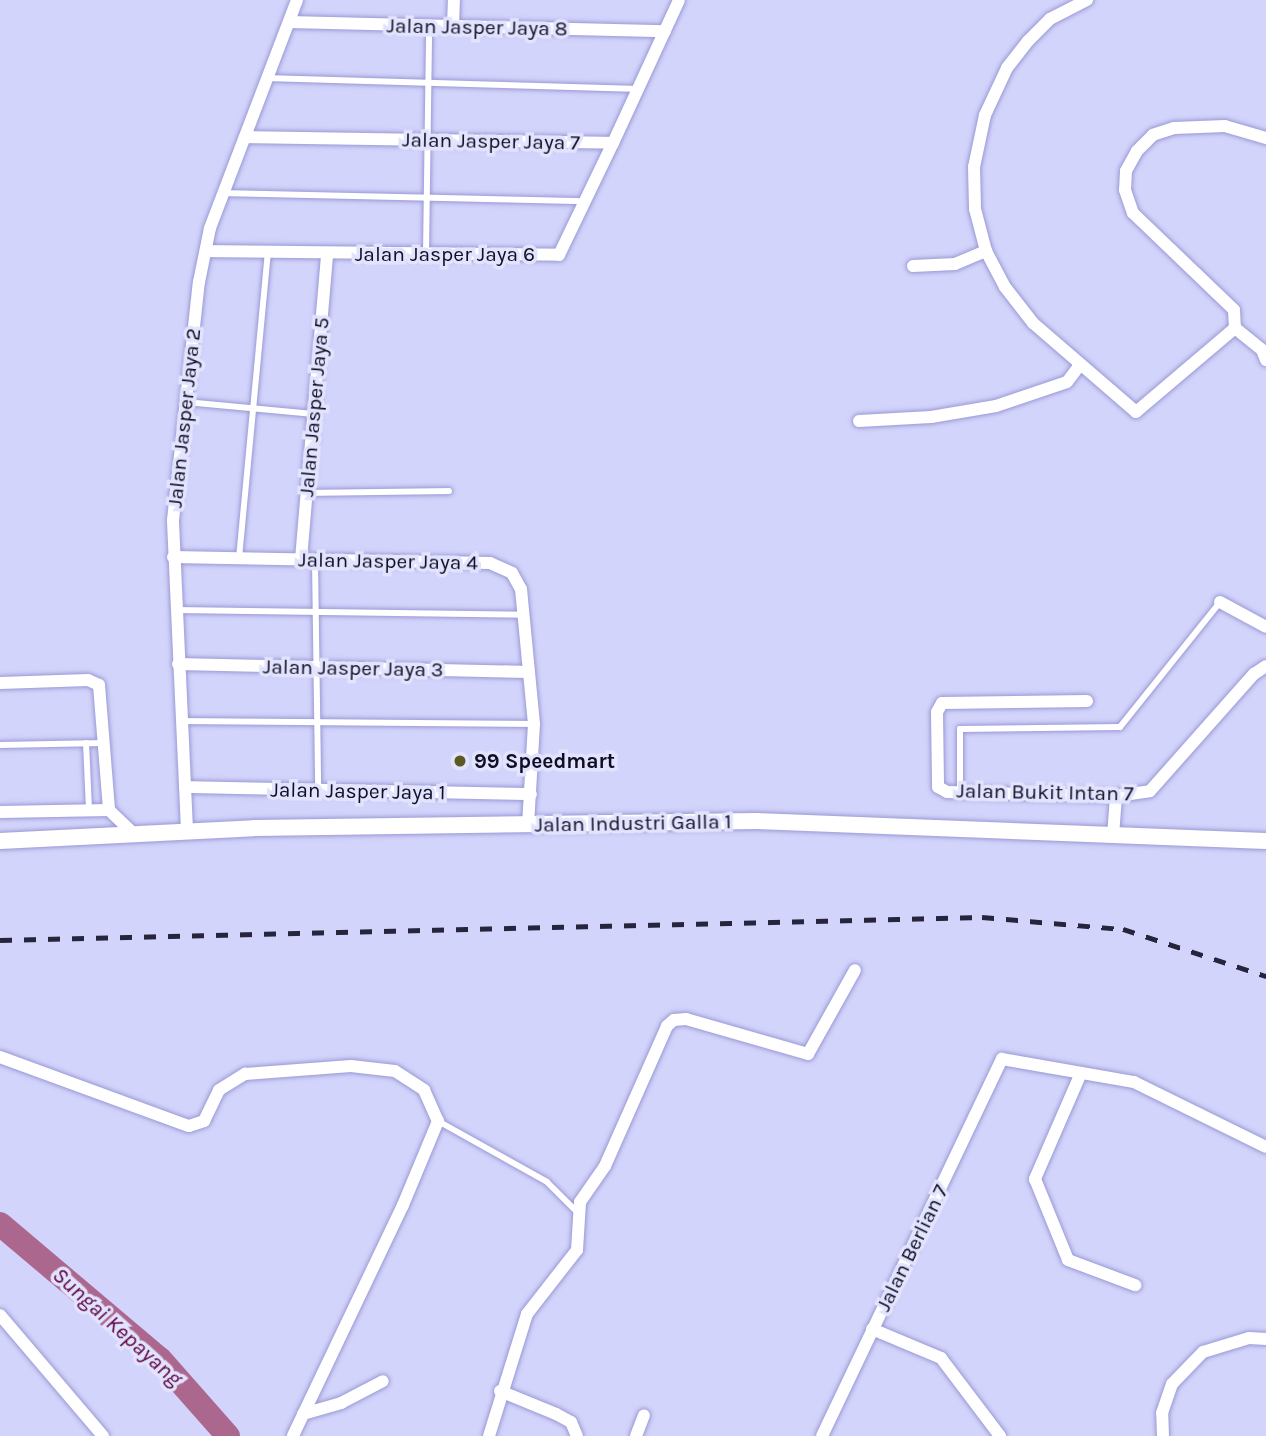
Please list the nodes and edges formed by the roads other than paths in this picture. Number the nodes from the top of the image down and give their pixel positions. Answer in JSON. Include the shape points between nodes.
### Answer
{"nodes":[{"id":1,"x":297,"y":0,"type":"edge"},
{"id":2,"x":454,"y":0,"type":"edge"},
{"id":3,"x":679,"y":0,"type":"edge"},
{"id":4,"x":1087,"y":0,"type":"edge"},
{"id":5,"x":289,"y":22,"type":"junction"},
{"id":6,"x":429,"y":25,"type":"junction"},
{"id":7,"x":453,"y":26,"type":"junction"},
{"id":8,"x":665,"y":31,"type":"junction"},
{"id":9,"x":268,"y":78,"type":"junction"},
{"id":10,"x":430,"y":83,"type":"junction"},
{"id":11,"x":638,"y":89,"type":"junction"},
{"id":12,"x":245,"y":137,"type":"junction"},
{"id":13,"x":1266,"y":138,"type":"edge"},
{"id":14,"x":429,"y":140,"type":"junction"},
{"id":15,"x":613,"y":143,"type":"junction"},
{"id":16,"x":223,"y":193,"type":"junction"},
{"id":17,"x":426,"y":197,"type":"junction"},
{"id":18,"x":584,"y":201,"type":"junction"},
{"id":19,"x":205,"y":251,"type":"junction"},
{"id":20,"x":986,"y":251,"type":"junction"},
{"id":21,"x":268,"y":253,"type":"junction"},
{"id":22,"x":327,"y":254,"type":"junction"},
{"id":23,"x":426,"y":254,"type":"junction"},
{"id":24,"x":914,"y":266,"type":"dead end"},
{"id":25,"x":1235,"y":328,"type":"junction"},
{"id":26,"x":1266,"y":360,"type":"edge"},
{"id":27,"x":1079,"y":366,"type":"junction"},
{"id":28,"x":186,"y":402,"type":"junction"},
{"id":29,"x":252,"y":408,"type":"junction"},
{"id":30,"x":313,"y":414,"type":"junction"},
{"id":31,"x":859,"y":421,"type":"dead end"},
{"id":32,"x":449,"y":492,"type":"dead end"},
{"id":33,"x":306,"y":493,"type":"junction"},
{"id":34,"x":173,"y":557,"type":"junction"},
{"id":35,"x":239,"y":558,"type":"junction"},
{"id":36,"x":301,"y":559,"type":"junction"},
{"id":37,"x":315,"y":559,"type":"junction"},
{"id":38,"x":1220,"y":602,"type":"joint"},
{"id":39,"x":176,"y":610,"type":"junction"},
{"id":40,"x":314,"y":612,"type":"junction"},
{"id":41,"x":523,"y":615,"type":"junction"},
{"id":42,"x":1266,"y":627,"type":"edge"},
{"id":43,"x":178,"y":664,"type":"junction"},
{"id":44,"x":1266,"y":666,"type":"edge"},
{"id":45,"x":316,"y":667,"type":"junction"},
{"id":46,"x":528,"y":672,"type":"junction"},
{"id":47,"x":0,"y":683,"type":"edge"},
{"id":48,"x":1087,"y":701,"type":"dead end"},
{"id":49,"x":181,"y":721,"type":"junction"},
{"id":50,"x":317,"y":722,"type":"junction"},
{"id":51,"x":534,"y":724,"type":"junction"},
{"id":52,"x":86,"y":743,"type":"junction"},
{"id":53,"x":104,"y":743,"type":"junction"},
{"id":54,"x":0,"y":745,"type":"edge"},
{"id":55,"x":184,"y":787,"type":"junction"},
{"id":56,"x":318,"y":790,"type":"junction"},
{"id":57,"x":960,"y":792,"type":"junction"},
{"id":58,"x":531,"y":794,"type":"junction"},
{"id":59,"x":1116,"y":796,"type":"junction"},
{"id":60,"x":89,"y":809,"type":"junction"},
{"id":61,"x":109,"y":810,"type":"junction"},
{"id":62,"x":0,"y":813,"type":"edge"},
{"id":63,"x":528,"y":825,"type":"junction"},
{"id":64,"x":187,"y":830,"type":"junction"},
{"id":65,"x":133,"y":833,"type":"junction"},
{"id":66,"x":1114,"y":836,"type":"junction"},
{"id":67,"x":0,"y":841,"type":"edge"},
{"id":68,"x":1266,"y":841,"type":"edge"},
{"id":69,"x":855,"y":970,"type":"dead end"},
{"id":70,"x":0,"y":1057,"type":"edge"},
{"id":71,"x":1081,"y":1073,"type":"junction"},
{"id":72,"x":438,"y":1121,"type":"junction"},
{"id":73,"x":1266,"y":1147,"type":"edge"},
{"id":74,"x":577,"y":1212,"type":"junction"},
{"id":75,"x":1135,"y":1285,"type":"dead end"},
{"id":76,"x":0,"y":1315,"type":"edge"},
{"id":77,"x":872,"y":1329,"type":"junction"},
{"id":78,"x":1266,"y":1339,"type":"edge"},
{"id":79,"x":383,"y":1381,"type":"dead end"},
{"id":80,"x":500,"y":1391,"type":"junction"},
{"id":81,"x":303,"y":1414,"type":"junction"},
{"id":82,"x":644,"y":1415,"type":"dead end"},
{"id":83,"x":103,"y":1436,"type":"edge"},
{"id":84,"x":293,"y":1436,"type":"edge"},
{"id":85,"x":489,"y":1436,"type":"edge"},
{"id":86,"x":578,"y":1436,"type":"edge"},
{"id":87,"x":636,"y":1436,"type":"edge"},
{"id":88,"x":822,"y":1436,"type":"edge"},
{"id":89,"x":1000,"y":1436,"type":"edge"},
{"id":90,"x":1163,"y":1436,"type":"edge"}],
"edges":[{"from":1,"to":5,"type":"street","name":"Jalan Jasper Jaya 2"},
{"from":2,"to":7,"type":"street"},
{"from":3,"to":8,"type":"street"},
{"from":4,"to":20,"type":"street","via":[[1050,19],[1028,41],[1007,68],[985,116],[974,167],[975,209]]},
{"from":5,"to":6,"type":"street","name":"Jalan Jasper Jaya 8"},
{"from":5,"to":9,"type":"street","name":"Jalan Jasper Jaya 2"},
{"from":6,"to":7,"type":"street","name":"Jalan Jasper Jaya 8"},
{"from":6,"to":10,"type":"lane"},
{"from":7,"to":8,"type":"street","name":"Jalan Jasper Jaya 8"},
{"from":8,"to":11,"type":"street"},
{"from":9,"to":10,"type":"lane"},
{"from":9,"to":12,"type":"street","name":"Jalan Jasper Jaya 2"},
{"from":10,"to":11,"type":"lane"},
{"from":10,"to":14,"type":"lane"},
{"from":11,"to":15,"type":"street"},
{"from":12,"to":14,"type":"street","name":"Jalan Jasper Jaya 7"},
{"from":12,"to":16,"type":"street","name":"Jalan Jasper Jaya 2"},
{"from":13,"to":25,"type":"street","via":[[1225,126],[1174,128],[1153,135],[1126,171],[1125,190],[1133,213],[1234,310]]},
{"from":14,"to":15,"type":"street","name":"Jalan Jasper Jaya 7"},
{"from":14,"to":17,"type":"lane"},
{"from":15,"to":18,"type":"street","name":"Jalan Jasper Jaya 6"},
{"from":16,"to":17,"type":"lane"},
{"from":16,"to":19,"type":"street","name":"Jalan Jasper Jaya 2"},
{"from":17,"to":18,"type":"lane"},
{"from":17,"to":23,"type":"lane"},
{"from":18,"to":23,"type":"street","name":"Jalan Jasper Jaya 6","via":[[559,255]]},
{"from":19,"to":21,"type":"street","name":"Jalan Jasper Jaya 6"},
{"from":19,"to":28,"type":"street","name":"Jalan Jasper Jaya 2"},
{"from":20,"to":24,"type":"street","via":[[955,264]]},
{"from":20,"to":27,"type":"street","via":[[1033,323]]},
{"from":21,"to":22,"type":"street","name":"Jalan Jasper Jaya 6"},
{"from":21,"to":29,"type":"lane"},
{"from":22,"to":23,"type":"street","name":"Jalan Jasper Jaya 6"},
{"from":22,"to":30,"type":"street","name":"Jalan Jasper Jaya 5"},
{"from":25,"to":26,"type":"street","via":[[1262,350]]},
{"from":25,"to":27,"type":"street","via":[[1136,412]]},
{"from":27,"to":31,"type":"street","via":[[1067,382],[996,406],[931,417]]},
{"from":28,"to":29,"type":"lane"},
{"from":28,"to":34,"type":"street","name":"Jalan Jasper Jaya 2"},
{"from":29,"to":30,"type":"lane"},
{"from":29,"to":35,"type":"lane"},
{"from":30,"to":33,"type":"street","name":"Jalan Jasper Jaya 5"},
{"from":32,"to":33,"type":"lane"},
{"from":33,"to":36,"type":"street","name":"Jalan Jasper Jaya 5"},
{"from":34,"to":35,"type":"street","name":"Jalan Jasper Jaya 4"},
{"from":34,"to":39,"type":"street","name":"Jalan Jasper Jaya 2"},
{"from":35,"to":36,"type":"street","name":"Jalan Jasper Jaya 4"},
{"from":36,"to":37,"type":"street","name":"Jalan Jasper Jaya 4"},
{"from":37,"to":40,"type":"lane"},
{"from":37,"to":41,"type":"street","name":"Jalan Jasper Jaya 4","via":[[503,566],[518,580]]},
{"from":38,"to":42,"type":"street"},
{"from":38,"to":57,"type":"lane","via":[[1119,727],[960,729]]},
{"from":39,"to":40,"type":"lane"},
{"from":39,"to":43,"type":"street","name":"Jalan Jasper Jaya 2"},
{"from":40,"to":41,"type":"lane"},
{"from":40,"to":45,"type":"lane"},
{"from":41,"to":46,"type":"street","name":"Jalan Jasper Jaya 4"},
{"from":43,"to":45,"type":"street","name":"Jalan Jasper Jaya 3"},
{"from":43,"to":49,"type":"street","name":"Jalan Jasper Jaya 2"},
{"from":44,"to":59,"type":"street","name":"Jalan Bukit Intan 7","via":[[1150,791]]},
{"from":45,"to":46,"type":"street","name":"Jalan Jasper Jaya 3"},
{"from":45,"to":50,"type":"lane"},
{"from":46,"to":51,"type":"street","name":"Jalan Jasper Jaya 4"},
{"from":47,"to":53,"type":"street","via":[[88,680],[99,685]]},
{"from":48,"to":57,"type":"street","name":"Jalan Bukit Intan 7","via":[[942,704],[937,712],[939,787]]},
{"from":49,"to":50,"type":"lane"},
{"from":49,"to":55,"type":"street","name":"Jalan Jasper Jaya 2"},
{"from":50,"to":51,"type":"lane"},
{"from":50,"to":56,"type":"lane"},
{"from":51,"to":58,"type":"street","name":"Jalan Jasper Jaya 4"},
{"from":52,"to":53,"type":"lane"},
{"from":52,"to":54,"type":"lane"},
{"from":52,"to":60,"type":"lane"},
{"from":53,"to":61,"type":"street"},
{"from":55,"to":56,"type":"street","name":"Jalan Jasper Jaya 1"},
{"from":55,"to":64,"type":"street","name":"Jalan Jasper Jaya 2"},
{"from":56,"to":58,"type":"street","name":"Jalan Jasper Jaya 1"},
{"from":57,"to":59,"type":"street","name":"Jalan Bukit Intan 7"},
{"from":58,"to":63,"type":"street","name":"Jalan Jasper Jaya 4"},
{"from":59,"to":66,"type":"street"},
{"from":60,"to":61,"type":"street"},
{"from":60,"to":62,"type":"street"},
{"from":61,"to":65,"type":"street"},
{"from":63,"to":64,"type":"main road","name":"Jalan Industri Galla 1"},
{"from":63,"to":66,"type":"main road","name":"Jalan Industri Galla 1","via":[[756,821]]},
{"from":64,"to":65,"type":"main road","name":"Jalan Industri Galla 1"},
{"from":65,"to":67,"type":"main road","name":"Jalan Industri Galla 1"},
{"from":66,"to":68,"type":"main road","name":"Jalan Industri Galla 1"},
{"from":69,"to":74,"type":"street","via":[[807,1054],[674,1020],[605,1166]]},
{"from":70,"to":72,"type":"street","via":[[198,1125],[219,1090],[245,1074],[303,1066],[395,1071],[424,1090]]},
{"from":71,"to":73,"type":"street","via":[[1134,1082]]},
{"from":71,"to":75,"type":"street","via":[[1035,1179],[1068,1259]]},
{"from":71,"to":77,"type":"street","name":"Jalan Berlian 7","via":[[1002,1059]]},
{"from":72,"to":74,"type":"lane","via":[[547,1182]]},
{"from":72,"to":81,"type":"street"},
{"from":74,"to":80,"type":"street","via":[[576,1250],[527,1314]]},
{"from":76,"to":83,"type":"street"},
{"from":77,"to":88,"type":"street","name":"Jalan Berlian 7"},
{"from":77,"to":89,"type":"street","via":[[941,1358]]},
{"from":78,"to":90,"type":"street","via":[[1249,1338],[1203,1352],[1172,1384],[1162,1413]]},
{"from":79,"to":81,"type":"street","via":[[341,1403]]},
{"from":80,"to":85,"type":"street"},
{"from":80,"to":86,"type":"street","via":[[571,1422]]},
{"from":81,"to":84,"type":"street"},
{"from":82,"to":87,"type":"street"}]}
